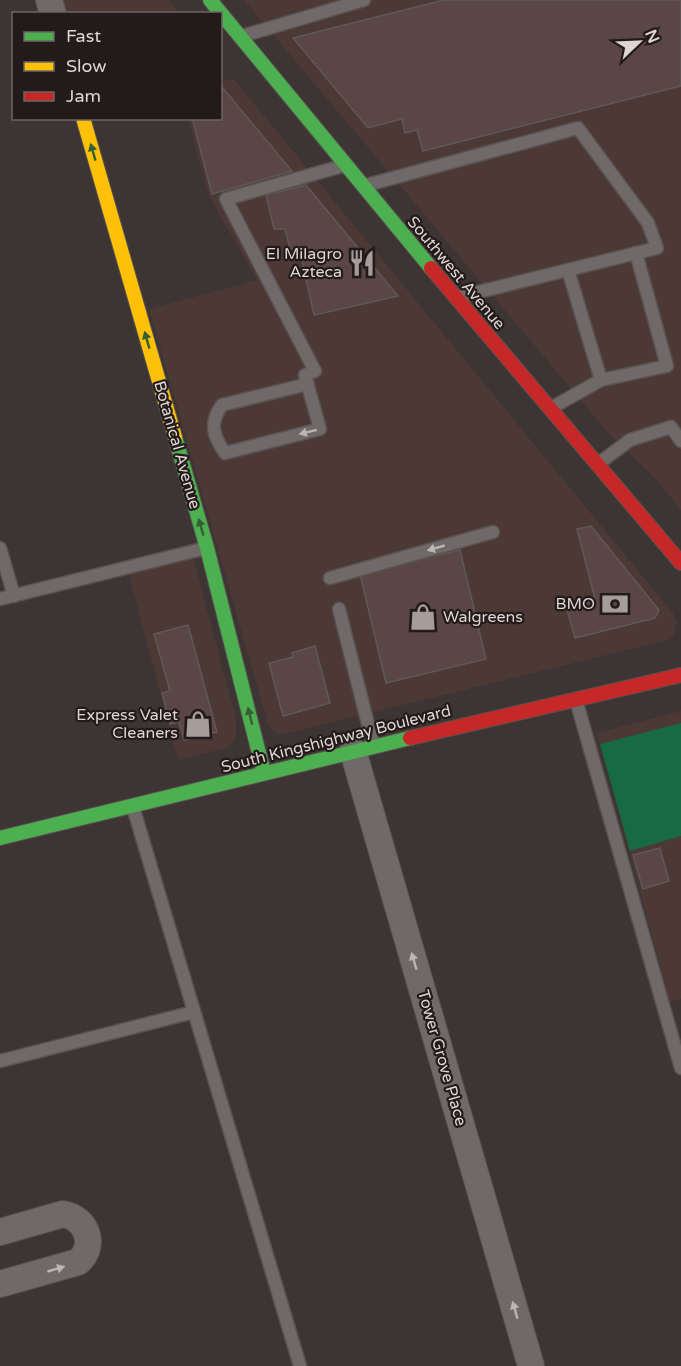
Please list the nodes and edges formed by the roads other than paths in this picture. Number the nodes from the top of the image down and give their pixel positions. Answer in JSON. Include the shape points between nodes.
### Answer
{"nodes":[{"id":1,"x":210,"y":0,"type":"edge"},
{"id":2,"x":364,"y":0,"type":"edge"},
{"id":3,"x":220,"y":12,"type":"edge"},
{"id":4,"x":222,"y":14,"type":"edge"},
{"id":5,"x":240,"y":36,"type":"junction"},
{"id":6,"x":84,"y":120,"type":"edge"},
{"id":7,"x":346,"y":165,"type":"junction"},
{"id":8,"x":363,"y":186,"type":"junction"},
{"id":9,"x":636,"y":253,"type":"junction"},
{"id":10,"x":568,"y":270,"type":"junction"},
{"id":11,"x":455,"y":297,"type":"junction"},
{"id":12,"x":601,"y":380,"type":"junction"},
{"id":13,"x":308,"y":384,"type":"junction"},
{"id":14,"x":549,"y":409,"type":"junction"},
{"id":15,"x":681,"y":441,"type":"edge"},
{"id":16,"x":596,"y":465,"type":"junction"},
{"id":17,"x":493,"y":532,"type":"dead end"},
{"id":18,"x":0,"y":548,"type":"edge"},
{"id":19,"x":207,"y":548,"type":"junction"},
{"id":20,"x":681,"y":563,"type":"edge"},
{"id":21,"x":330,"y":578,"type":"dead end"},
{"id":22,"x":14,"y":596,"type":"junction"},
{"id":23,"x":0,"y":599,"type":"edge"},
{"id":24,"x":339,"y":609,"type":"dead end"},
{"id":25,"x":681,"y":675,"type":"edge"},
{"id":26,"x":576,"y":699,"type":"junction"},
{"id":27,"x":363,"y":748,"type":"junction"},
{"id":28,"x":264,"y":772,"type":"junction"},
{"id":29,"x":133,"y":806,"type":"junction"},
{"id":30,"x":0,"y":837,"type":"edge"},
{"id":31,"x":194,"y":1012,"type":"junction"},
{"id":32,"x":0,"y":1061,"type":"edge"},
{"id":33,"x":681,"y":1068,"type":"edge"},
{"id":34,"x":0,"y":1232,"type":"edge"},
{"id":35,"x":0,"y":1284,"type":"edge"},
{"id":36,"x":300,"y":1366,"type":"edge"},
{"id":37,"x":531,"y":1366,"type":"edge"}],
"edges":[{"from":1,"to":3,"type":"street","name":"Southwest Avenue"},
{"from":2,"to":5,"type":"lane"},
{"from":4,"to":5,"type":"street","name":"Southwest Avenue"},
{"from":5,"to":7,"type":"street","name":"Southwest Avenue"},
{"from":19,"to":6,"type":"street","name":"Botanical Avenue","one_way":true},
{"from":7,"to":8,"type":"street","name":"Southwest Avenue"},
{"from":7,"to":13,"type":"lane","via":[[226,199],[315,371],[305,375]]},
{"from":8,"to":9,"type":"lane","via":[[578,128],[648,223],[657,248]]},
{"from":8,"to":11,"type":"street","name":"Southwest Avenue"},
{"from":9,"to":10,"type":"lane"},
{"from":9,"to":12,"type":"lane","via":[[667,366]]},
{"from":10,"to":11,"type":"lane"},
{"from":10,"to":12,"type":"lane"},
{"from":11,"to":14,"type":"street","name":"Southwest Avenue"},
{"from":12,"to":14,"type":"lane"},
{"from":13,"to":13,"type":"lane","one_way":true,"via":[[320,429],[225,453],[212,429],[222,405]]},
{"from":14,"to":16,"type":"street","name":"Southwest Avenue"},
{"from":15,"to":16,"type":"lane","via":[[671,427],[630,440]]},
{"from":16,"to":20,"type":"street","name":"Southwest Avenue"},
{"from":17,"to":21,"type":"lane","one_way":true},
{"from":18,"to":22,"type":"lane"},
{"from":19,"to":22,"type":"lane"},
{"from":28,"to":19,"type":"street","name":"Botanical Avenue","one_way":true},
{"from":22,"to":23,"type":"lane"},
{"from":24,"to":27,"type":"lane"},
{"from":25,"to":26,"type":"street","name":"South Kingshighway Boulevard"},
{"from":26,"to":27,"type":"street","name":"South Kingshighway Boulevard"},
{"from":26,"to":33,"type":"lane"},
{"from":27,"to":28,"type":"street","name":"South Kingshighway Boulevard"},
{"from":37,"to":27,"type":"street","name":"Tower Grove Place","one_way":true},
{"from":28,"to":29,"type":"street","name":"South Kingshighway Boulevard"},
{"from":29,"to":30,"type":"street","name":"South Kingshighway Boulevard"},
{"from":29,"to":31,"type":"lane"},
{"from":31,"to":32,"type":"lane"},
{"from":31,"to":36,"type":"lane"},
{"from":35,"to":34,"type":"street","one_way":true,"via":[[78,1262],[87,1255],[89,1247],[82,1223],[63,1214]]}]}
